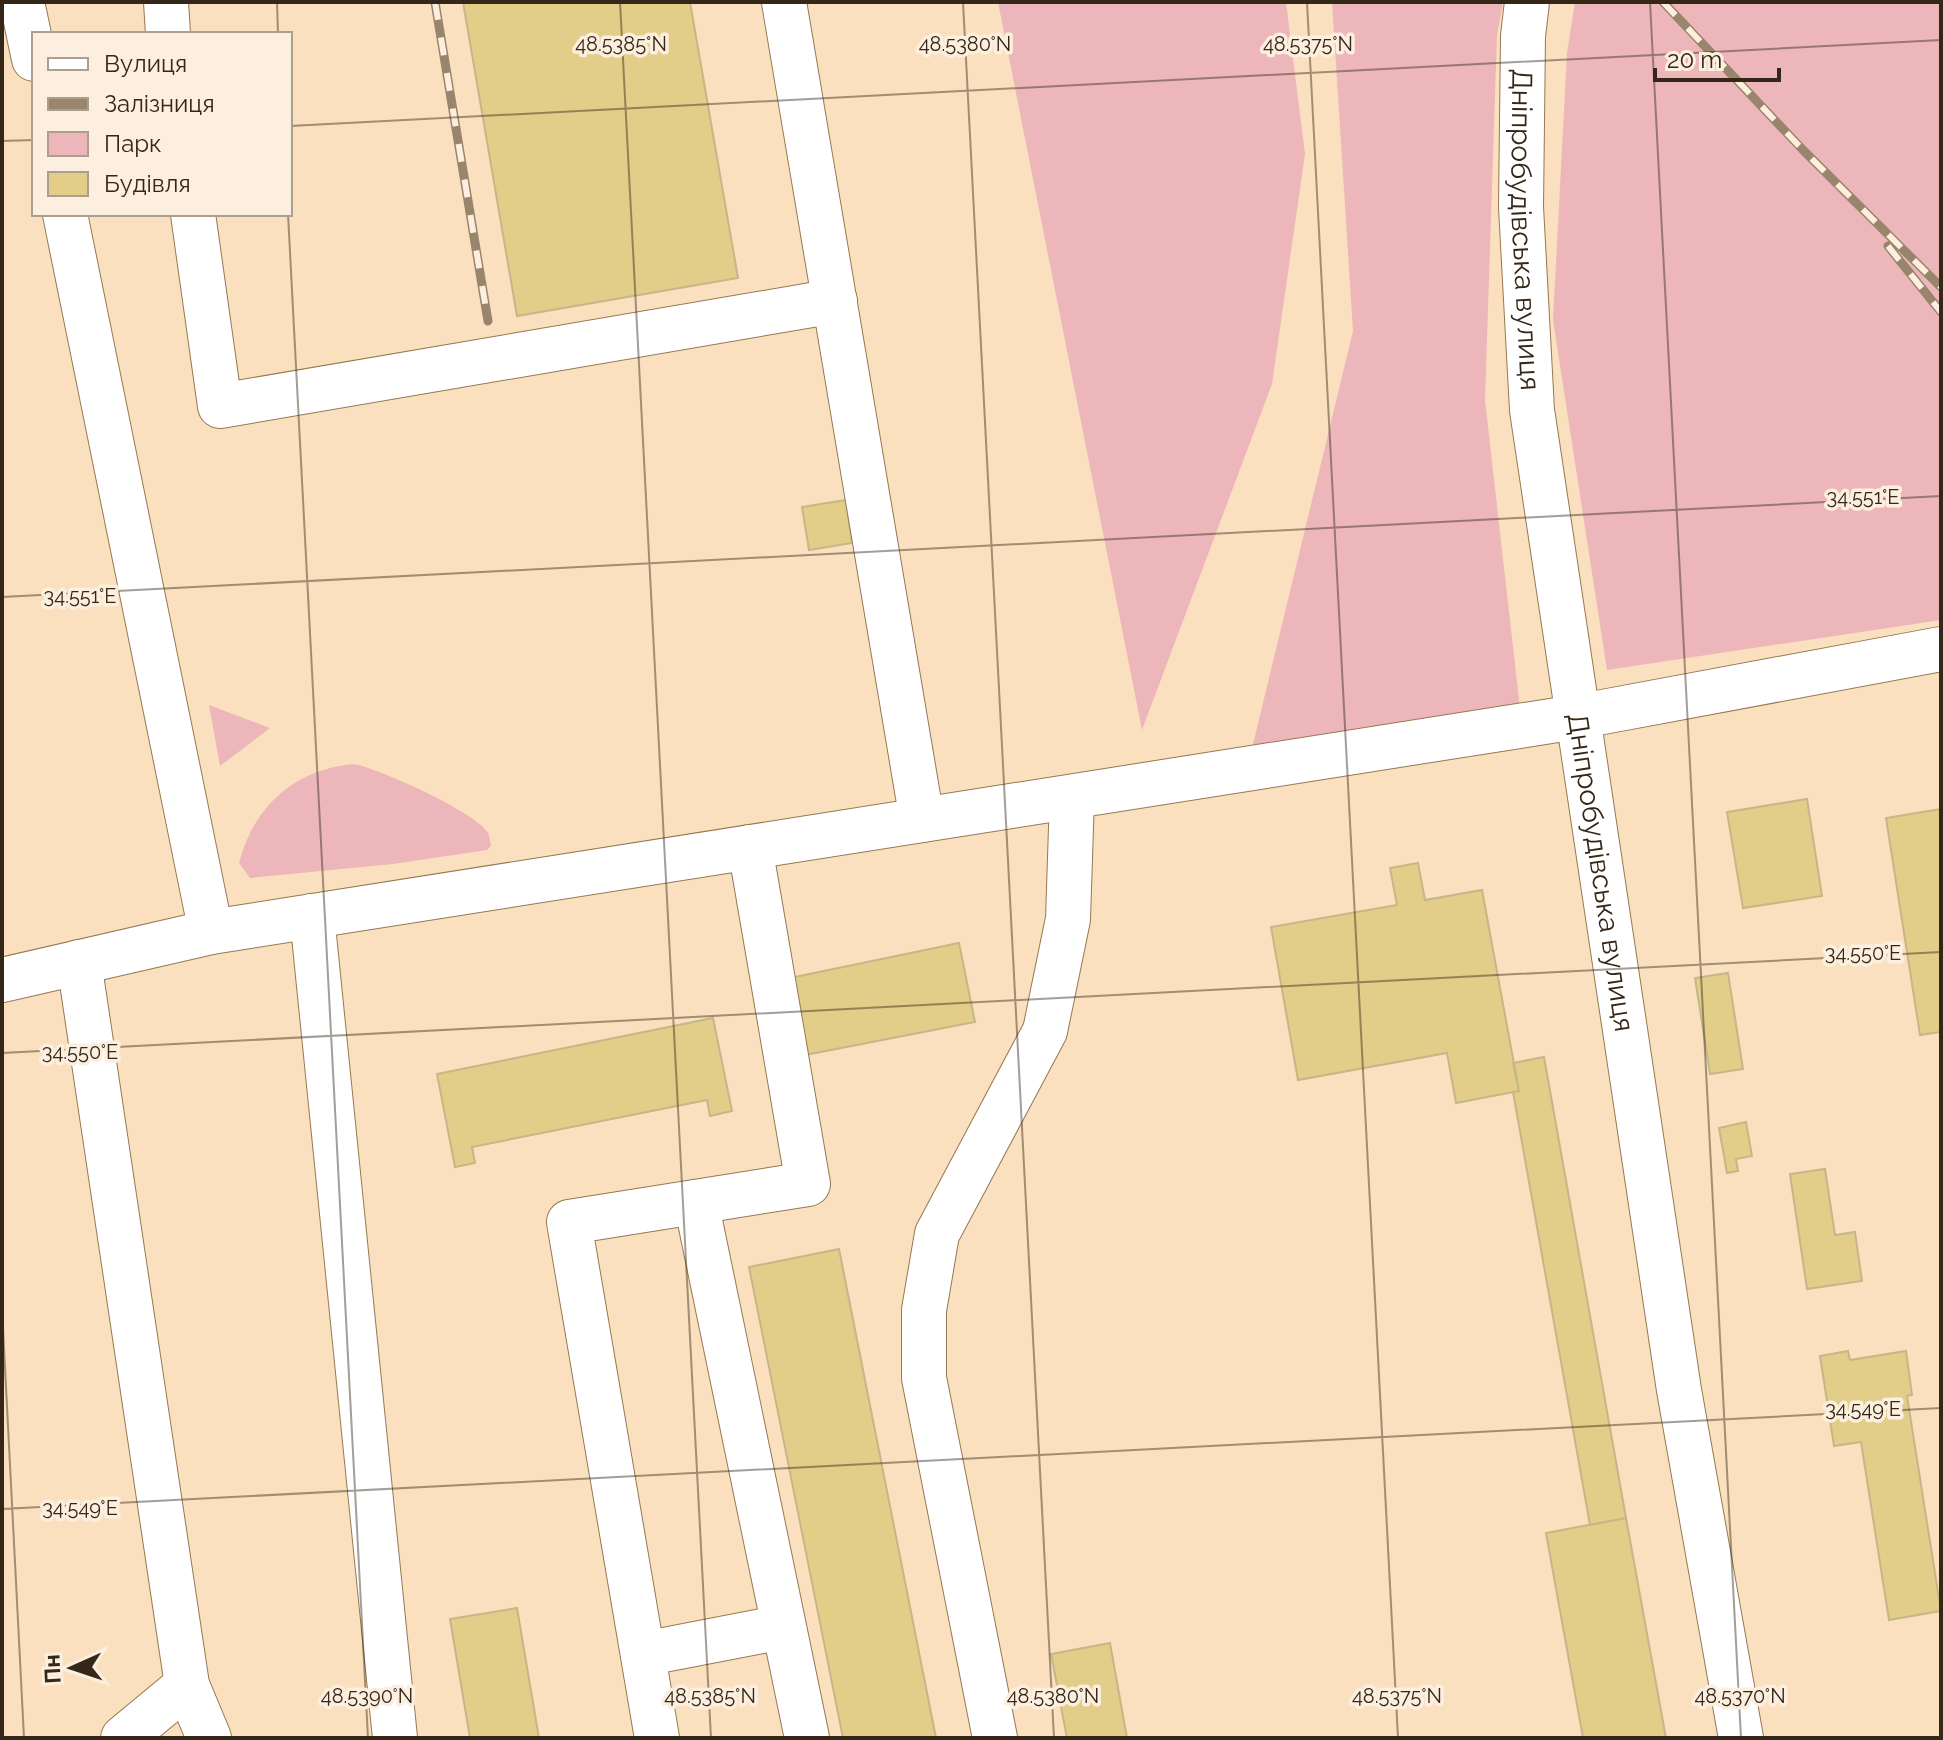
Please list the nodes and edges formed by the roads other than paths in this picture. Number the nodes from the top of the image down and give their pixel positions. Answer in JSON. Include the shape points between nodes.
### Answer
{"nodes":[{"id":1,"x":22,"y":2,"type":"edge"},
{"id":2,"x":166,"y":2,"type":"edge"},
{"id":3,"x":784,"y":2,"type":"edge"},
{"id":4,"x":1527,"y":2,"type":"edge"},
{"id":5,"x":168,"y":32,"type":"edge"},
{"id":6,"x":32,"y":50,"type":"edge"},
{"id":7,"x":65,"y":216,"type":"edge"},
{"id":8,"x":193,"y":216,"type":"edge"},
{"id":9,"x":835,"y":301,"type":"junction"},
{"id":10,"x":1941,"y":649,"type":"edge"},
{"id":11,"x":1576,"y":717,"type":"junction"},
{"id":12,"x":1072,"y":797,"type":"junction"},
{"id":13,"x":922,"y":820,"type":"junction"},
{"id":14,"x":750,"y":847,"type":"junction"},
{"id":15,"x":312,"y":916,"type":"junction"},
{"id":16,"x":211,"y":932,"type":"junction"},
{"id":17,"x":79,"y":962,"type":"junction"},
{"id":18,"x":2,"y":980,"type":"edge"},
{"id":19,"x":696,"y":1202,"type":"junction"},
{"id":20,"x":783,"y":1627,"type":"junction"},
{"id":21,"x":643,"y":1654,"type":"junction"},
{"id":22,"x":187,"y":1685,"type":"junction"},
{"id":23,"x":123,"y":1738,"type":"edge"},
{"id":24,"x":209,"y":1738,"type":"edge"},
{"id":25,"x":395,"y":1738,"type":"edge"},
{"id":26,"x":657,"y":1738,"type":"edge"},
{"id":27,"x":807,"y":1738,"type":"edge"},
{"id":28,"x":995,"y":1738,"type":"edge"},
{"id":29,"x":1741,"y":1738,"type":"edge"}],
"edges":[{"from":1,"to":6,"type":"street"},
{"from":2,"to":5,"type":"street"},
{"from":3,"to":9,"type":"street"},
{"from":4,"to":11,"type":"street","name":"Дніпробудівська вулиця","via":[[1521,207],[1532,410]]},
{"from":7,"to":16,"type":"street"},
{"from":8,"to":9,"type":"street","via":[[220,406]]},
{"from":9,"to":13,"type":"street"},
{"from":10,"to":11,"type":"street"},
{"from":11,"to":12,"type":"street"},
{"from":11,"to":29,"type":"street","name":"Дніпробудівська вулиця","via":[[1679,1390]]},
{"from":12,"to":13,"type":"street"},
{"from":12,"to":28,"type":"street","via":[[1068,919],[1045,1031],[937,1234],[924,1310],[924,1378]]},
{"from":13,"to":14,"type":"street"},
{"from":14,"to":15,"type":"street"},
{"from":14,"to":19,"type":"street","via":[[808,1184]]},
{"from":15,"to":16,"type":"street"},
{"from":15,"to":25,"type":"street"},
{"from":16,"to":17,"type":"street"},
{"from":17,"to":18,"type":"street"},
{"from":17,"to":22,"type":"street"},
{"from":19,"to":20,"type":"street"},
{"from":19,"to":21,"type":"street","via":[[569,1222]]},
{"from":20,"to":21,"type":"street"},
{"from":20,"to":27,"type":"street"},
{"from":21,"to":26,"type":"street"},
{"from":22,"to":23,"type":"street"},
{"from":22,"to":24,"type":"street"}]}
